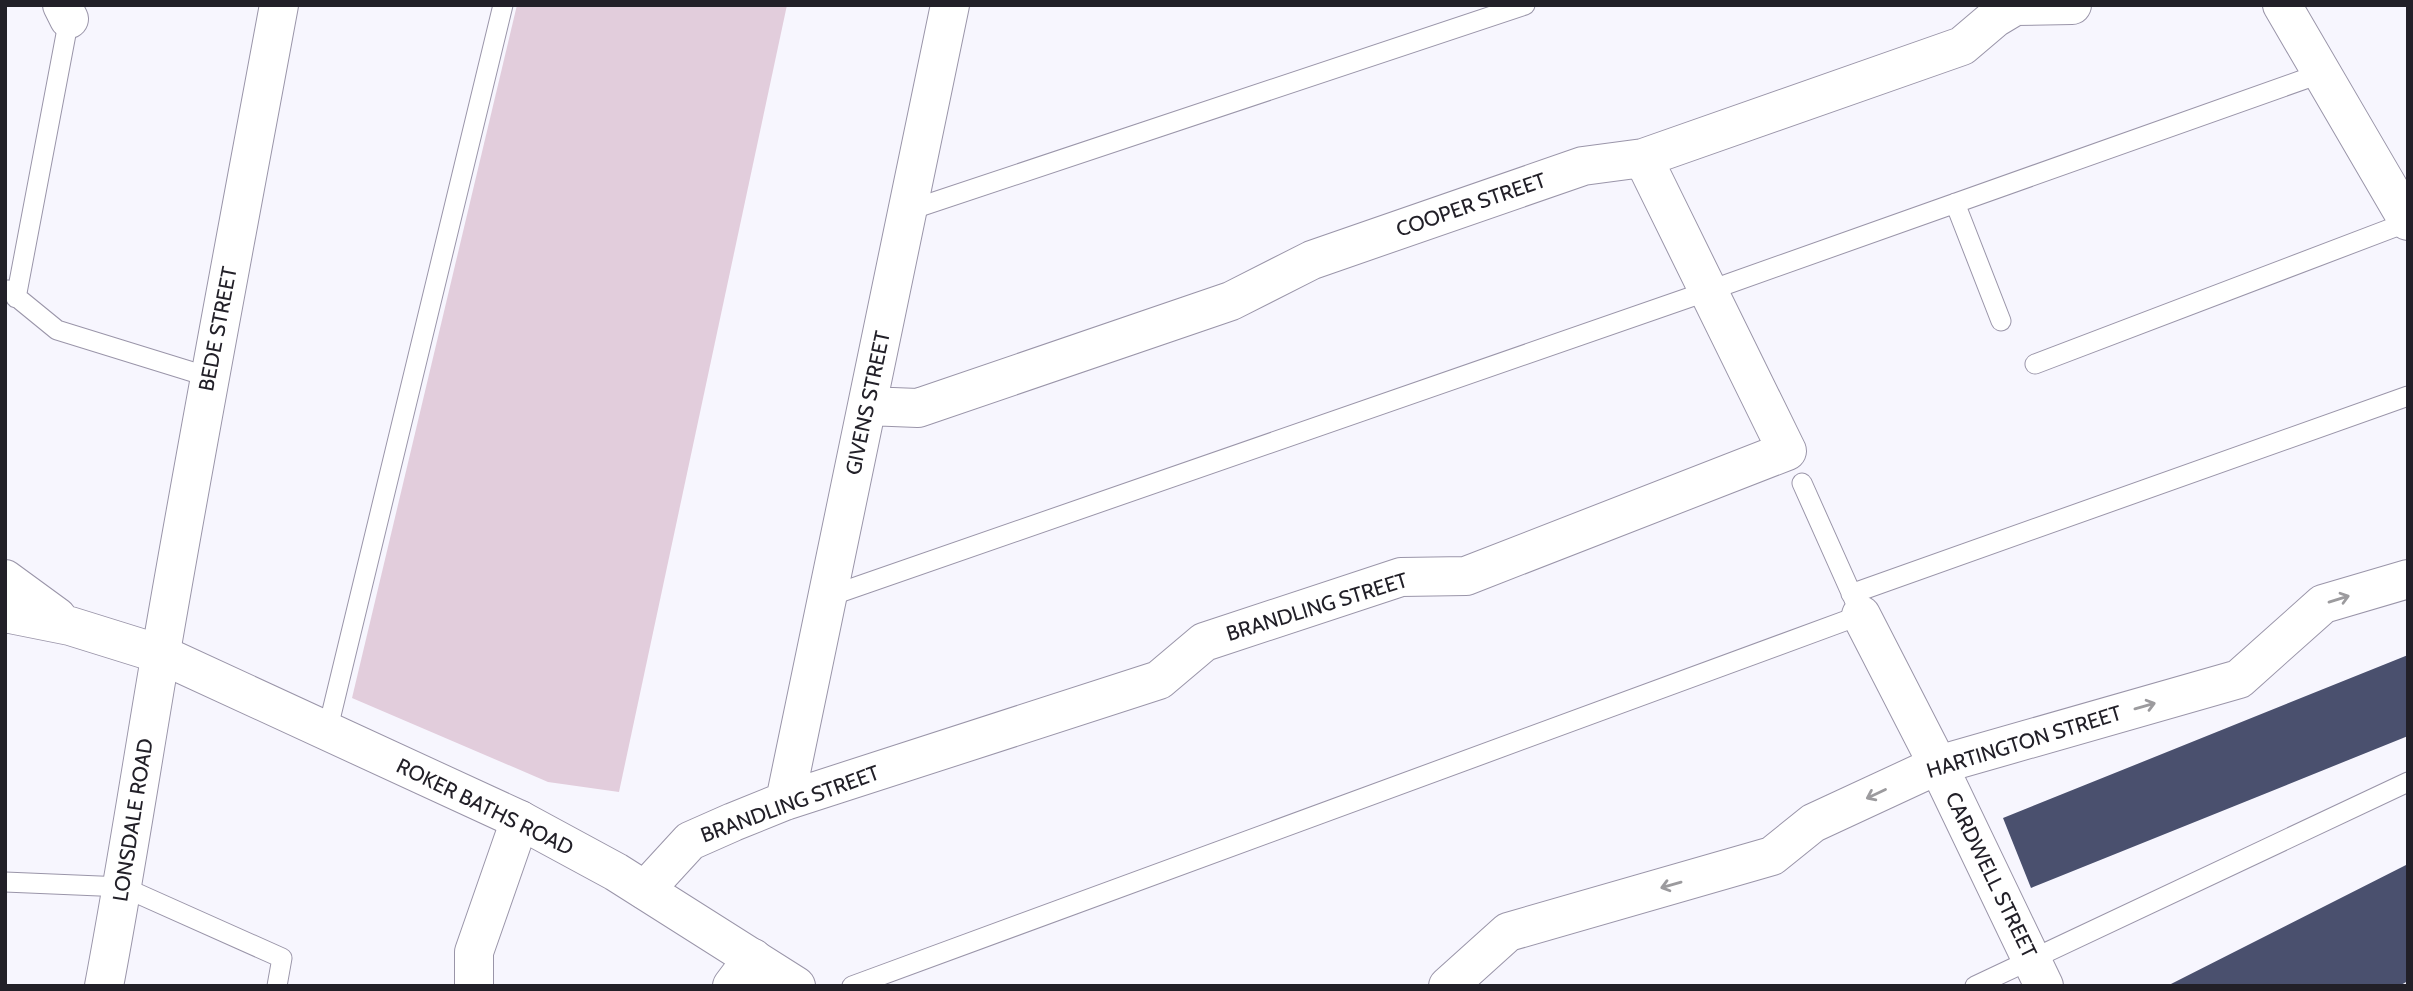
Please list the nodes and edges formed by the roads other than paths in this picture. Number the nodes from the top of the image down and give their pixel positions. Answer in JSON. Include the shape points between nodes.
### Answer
{"nodes":[{"id":1,"x":279,"y":5,"type":"edge"},
{"id":2,"x":503,"y":5,"type":"edge"},
{"id":3,"x":950,"y":5,"type":"edge"},
{"id":4,"x":1525,"y":5,"type":"edge"},
{"id":5,"x":2072,"y":5,"type":"edge"},
{"id":6,"x":2282,"y":5,"type":"edge"},
{"id":7,"x":2014,"y":6,"type":"edge"},
{"id":8,"x":68,"y":10,"type":"edge"},
{"id":9,"x":2322,"y":72,"type":"junction"},
{"id":10,"x":1643,"y":158,"type":"junction"},
{"id":11,"x":1955,"y":203,"type":"junction"},
{"id":12,"x":907,"y":211,"type":"junction"},
{"id":13,"x":2408,"y":221,"type":"edge"},
{"id":14,"x":1708,"y":291,"type":"junction"},
{"id":15,"x":11,"y":293,"type":"edge"},
{"id":16,"x":2000,"y":321,"type":"dead end"},
{"id":17,"x":2035,"y":364,"type":"dead end"},
{"id":18,"x":209,"y":377,"type":"junction"},
{"id":19,"x":2408,"y":396,"type":"edge"},
{"id":20,"x":867,"y":406,"type":"junction"},
{"id":21,"x":1802,"y":483,"type":"dead end"},
{"id":22,"x":5,"y":579,"type":"edge"},
{"id":23,"x":2408,"y":579,"type":"edge"},
{"id":24,"x":827,"y":597,"type":"junction"},
{"id":25,"x":1856,"y":605,"type":"junction"},
{"id":26,"x":5,"y":612,"type":"edge"},
{"id":27,"x":69,"y":626,"type":"junction"},
{"id":28,"x":160,"y":654,"type":"junction"},
{"id":29,"x":327,"y":732,"type":"junction"},
{"id":30,"x":1938,"y":765,"type":"junction"},
{"id":31,"x":2408,"y":782,"type":"edge"},
{"id":32,"x":785,"y":801,"type":"junction"},
{"id":33,"x":520,"y":820,"type":"junction"},
{"id":34,"x":5,"y":882,"type":"edge"},
{"id":35,"x":123,"y":887,"type":"junction"},
{"id":36,"x":645,"y":891,"type":"junction"},
{"id":37,"x":742,"y":972,"type":"edge"},
{"id":38,"x":2038,"y":972,"type":"edge"},
{"id":39,"x":104,"y":986,"type":"edge"},
{"id":40,"x":277,"y":986,"type":"edge"},
{"id":41,"x":474,"y":986,"type":"edge"},
{"id":42,"x":796,"y":986,"type":"edge"},
{"id":43,"x":852,"y":986,"type":"edge"},
{"id":44,"x":1448,"y":986,"type":"edge"},
{"id":45,"x":1975,"y":986,"type":"edge"}],
"edges":[{"from":1,"to":18,"type":"street","name":"BEDE STREET"},
{"from":2,"to":29,"type":"lane"},
{"from":3,"to":12,"type":"street","name":"GIVENS STREET"},
{"from":4,"to":12,"type":"lane"},
{"from":5,"to":7,"type":"street","name":"COOPER STREET"},
{"from":6,"to":9,"type":"street"},
{"from":7,"to":10,"type":"street","name":"COOPER STREET","via":[[1962,47]]},
{"from":8,"to":15,"type":"lane"},
{"from":9,"to":11,"type":"lane"},
{"from":9,"to":13,"type":"street"},
{"from":10,"to":14,"type":"street","name":"BRANDLING STREET"},
{"from":10,"to":20,"type":"street","name":"COOPER STREET","via":[[1583,166],[1312,260],[1231,301],[918,408]]},
{"from":11,"to":14,"type":"lane"},
{"from":11,"to":16,"type":"lane"},
{"from":12,"to":20,"type":"street","name":"GIVENS STREET"},
{"from":13,"to":17,"type":"lane"},
{"from":14,"to":24,"type":"lane"},
{"from":14,"to":32,"type":"street","name":"BRANDLING STREET","via":[[1787,451],[1466,576],[1401,578],[1204,642],[1159,680]]},
{"from":15,"to":18,"type":"lane","via":[[57,330]]},
{"from":18,"to":28,"type":"street","name":"BEDE STREET"},
{"from":19,"to":25,"type":"lane"},
{"from":20,"to":24,"type":"street","name":"GIVENS STREET"},
{"from":21,"to":25,"type":"lane"},
{"from":22,"to":27,"type":"street"},
{"from":30,"to":23,"type":"street","name":"HARTINGTON STREET","one_way":true,"via":[[2239,679],[2323,604]]},
{"from":24,"to":32,"type":"street","name":"GIVENS STREET"},
{"from":25,"to":30,"type":"street","name":"CARDWELL STREET"},
{"from":25,"to":43,"type":"lane"},
{"from":26,"to":27,"type":"street"},
{"from":27,"to":28,"type":"street","name":"ROKER BATHS ROAD"},
{"from":28,"to":29,"type":"street","name":"ROKER BATHS ROAD"},
{"from":28,"to":35,"type":"street","name":"LONSDALE ROAD"},
{"from":29,"to":33,"type":"street","name":"ROKER BATHS ROAD"},
{"from":30,"to":38,"type":"street","name":"CARDWELL STREET"},
{"from":30,"to":44,"type":"street","name":"HARTINGTON STREET","one_way":true,"via":[[1813,823],[1772,856],[1508,932]]},
{"from":31,"to":38,"type":"lane"},
{"from":32,"to":36,"type":"street","name":"BRANDLING STREET","via":[[690,841]]},
{"from":33,"to":36,"type":"street","name":"ROKER BATHS ROAD"},
{"from":33,"to":41,"type":"street","via":[[474,952]]},
{"from":34,"to":35,"type":"lane"},
{"from":35,"to":39,"type":"street","name":"LONSDALE ROAD"},
{"from":35,"to":40,"type":"lane","via":[[282,958]]},
{"from":36,"to":37,"type":"street","name":"ROKER BATHS ROAD"},
{"from":37,"to":42,"type":"street","name":"ROKER BATHS ROAD"},
{"from":38,"to":45,"type":"lane"}]}
